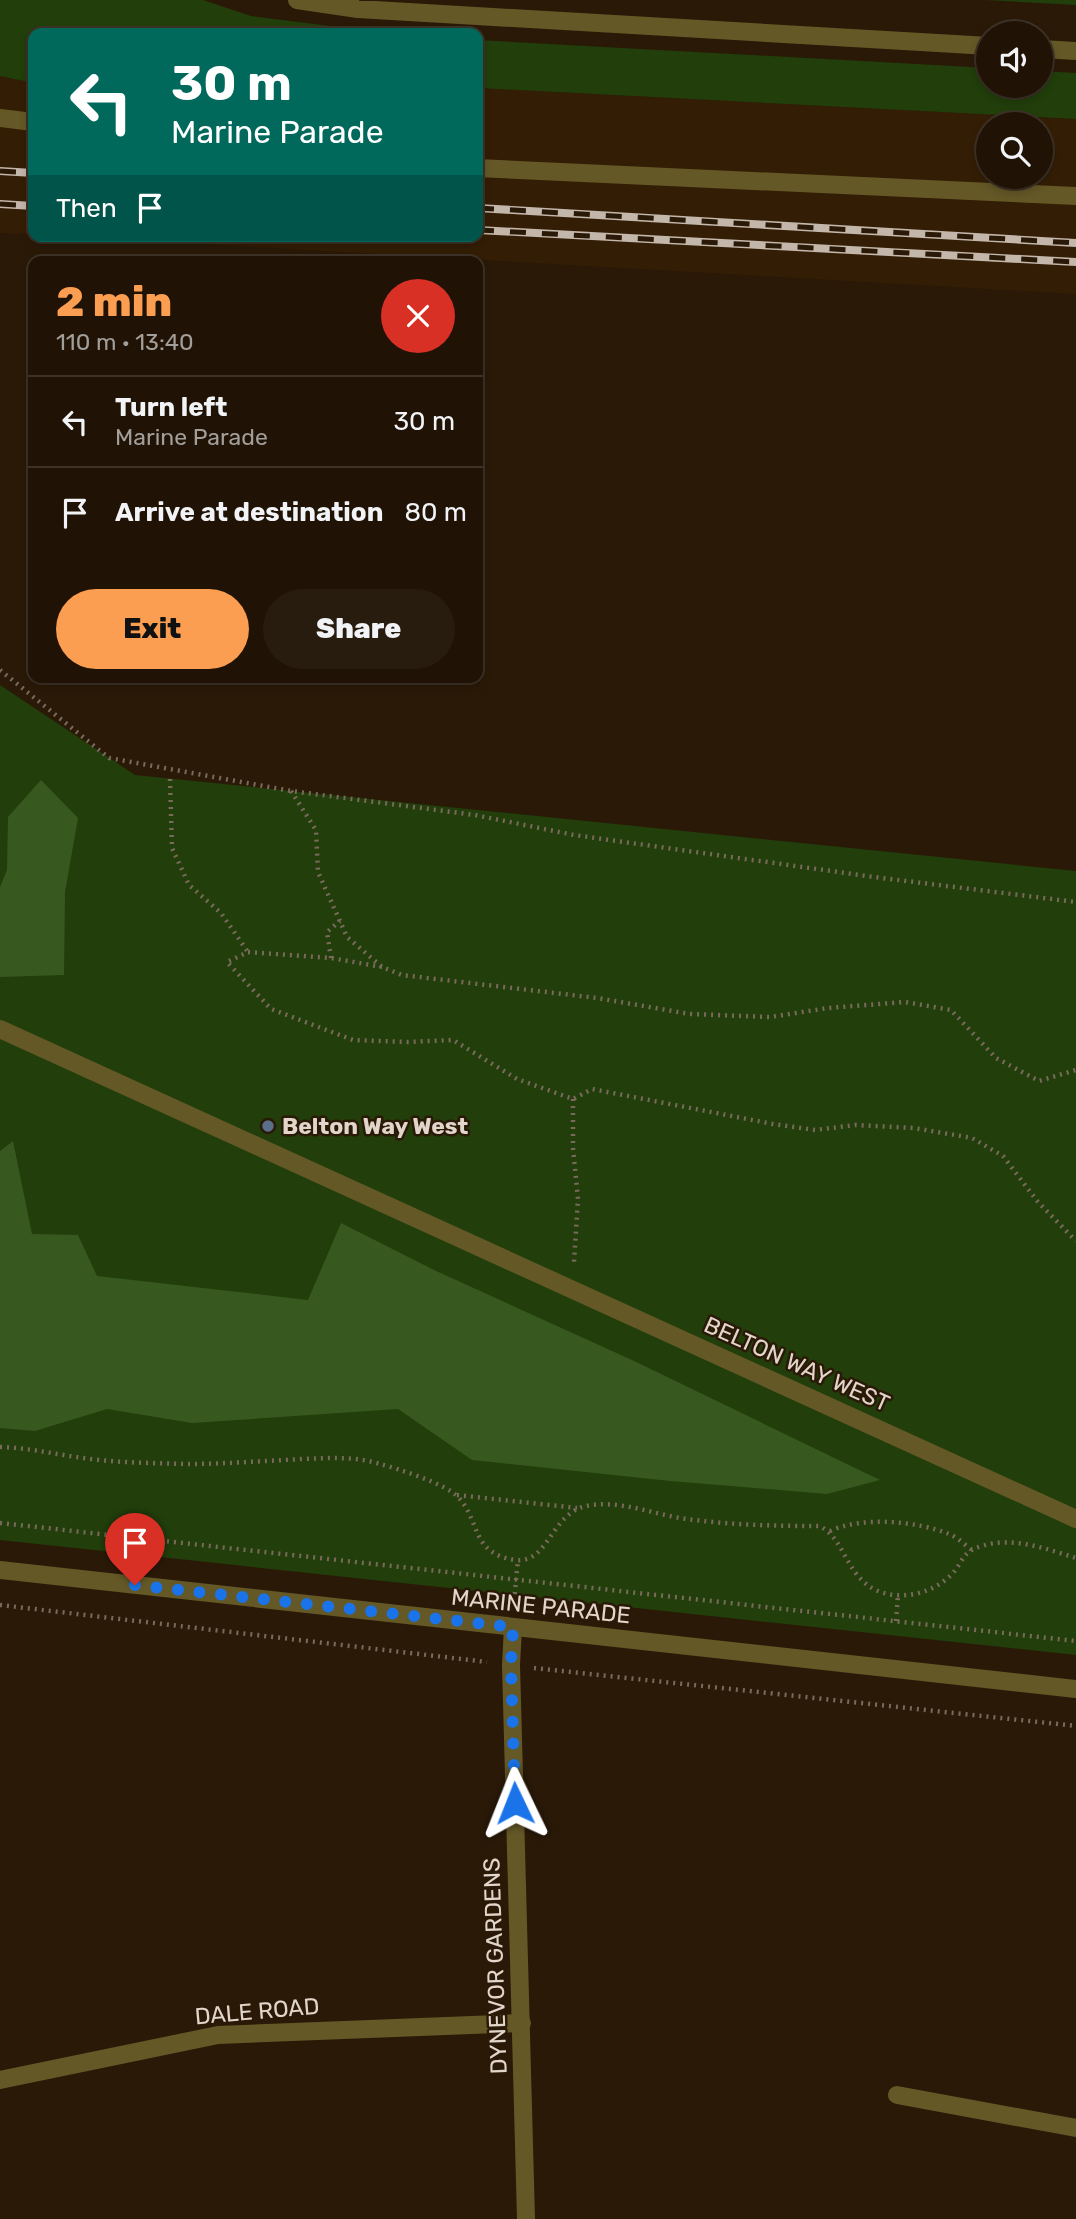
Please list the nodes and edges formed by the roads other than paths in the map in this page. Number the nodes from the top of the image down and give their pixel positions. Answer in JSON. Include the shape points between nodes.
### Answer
{"nodes":[{"id":1,"x":297,"y":0,"type":"edge"},
{"id":2,"x":976,"y":45,"type":"edge"},
{"id":3,"x":1053,"y":50,"type":"edge"},
{"id":4,"x":1076,"y":51,"type":"edge"},
{"id":5,"x":0,"y":117,"type":"edge"},
{"id":6,"x":28,"y":121,"type":"edge"},
{"id":7,"x":483,"y":169,"type":"edge"},
{"id":8,"x":1076,"y":196,"type":"edge"},
{"id":9,"x":0,"y":1029,"type":"edge"},
{"id":10,"x":1076,"y":1519,"type":"edge"},
{"id":11,"x":0,"y":1570,"type":"edge"},
{"id":12,"x":513,"y":1627,"type":"junction"},
{"id":13,"x":1076,"y":1689,"type":"edge"},
{"id":14,"x":522,"y":2023,"type":"junction"},
{"id":15,"x":0,"y":2080,"type":"edge"},
{"id":16,"x":897,"y":2095,"type":"dead end"},
{"id":17,"x":1076,"y":2128,"type":"edge"},
{"id":18,"x":526,"y":2219,"type":"edge"}],
"edges":[{"from":1,"to":2,"type":"street","via":[[358,9]]},
{"from":3,"to":4,"type":"street"},
{"from":5,"to":6,"type":"street"},
{"from":7,"to":8,"type":"street"},
{"from":9,"to":10,"type":"street","name":"BELTON WAY WEST"},
{"from":11,"to":12,"type":"street","name":"MARINE PARADE"},
{"from":12,"to":13,"type":"street","name":"MARINE PARADE"},
{"from":12,"to":14,"type":"street","name":"DYNEVOR GARDENS"},
{"from":14,"to":15,"type":"street","name":"DALE ROAD","via":[[218,2035]]},
{"from":14,"to":18,"type":"street","name":"DYNEVOR GARDENS"},
{"from":16,"to":17,"type":"street"}]}
